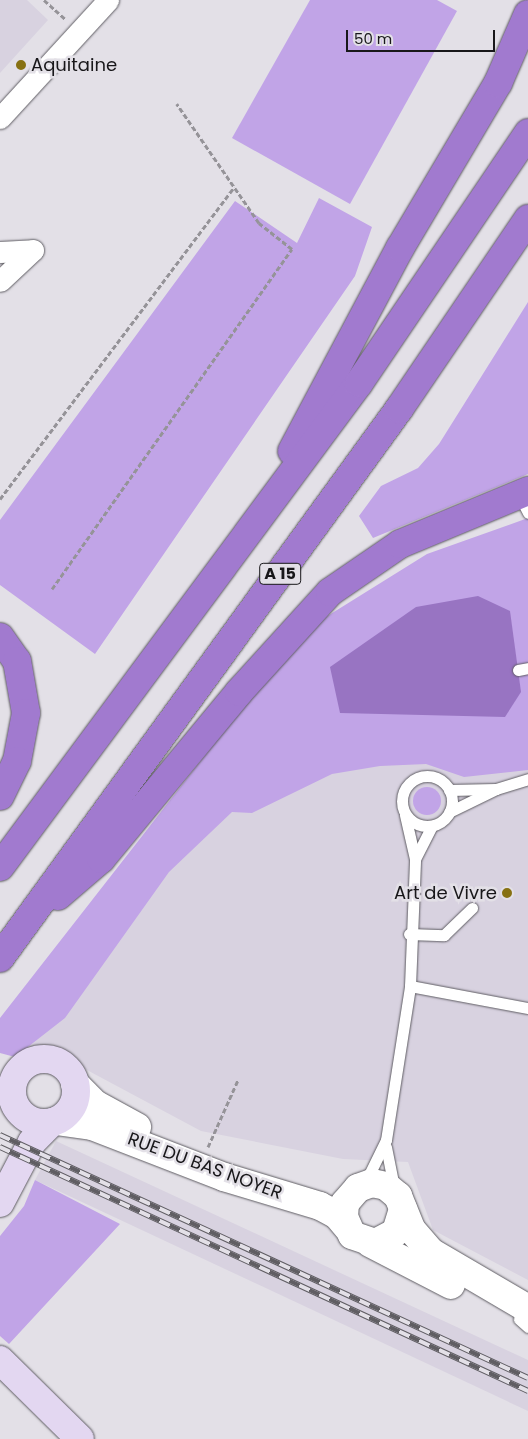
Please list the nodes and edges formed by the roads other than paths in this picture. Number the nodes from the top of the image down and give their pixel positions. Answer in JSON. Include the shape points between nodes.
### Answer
{"nodes":[{"id":1,"x":108,"y":0,"type":"edge"},
{"id":2,"x":528,"y":14,"type":"edge"},
{"id":3,"x":0,"y":118,"type":"edge"},
{"id":4,"x":528,"y":133,"type":"edge"},
{"id":5,"x":528,"y":219,"type":"edge"},
{"id":6,"x":0,"y":252,"type":"edge"},
{"id":7,"x":0,"y":281,"type":"edge"},
{"id":8,"x":525,"y":499,"type":"edge"},
{"id":9,"x":246,"y":538,"type":"junction"},
{"id":10,"x":0,"y":637,"type":"edge"},
{"id":11,"x":528,"y":779,"type":"edge"},
{"id":12,"x":449,"y":790,"type":"junction"},
{"id":13,"x":496,"y":790,"type":"junction"},
{"id":14,"x":0,"y":796,"type":"edge"},
{"id":15,"x":449,"y":812,"type":"junction"},
{"id":16,"x":405,"y":815,"type":"junction"},
{"id":17,"x":432,"y":826,"type":"junction"},
{"id":18,"x":415,"y":860,"type":"junction"},
{"id":19,"x":0,"y":866,"type":"edge"},
{"id":20,"x":472,"y":908,"type":"dead end"},
{"id":21,"x":25,"y":925,"type":"junction"},
{"id":22,"x":409,"y":934,"type":"junction"},
{"id":23,"x":0,"y":958,"type":"edge"},
{"id":24,"x":410,"y":986,"type":"junction"},
{"id":25,"x":528,"y":1008,"type":"edge"},
{"id":26,"x":31,"y":1062,"type":"junction"},
{"id":27,"x":0,"y":1066,"type":"edge"},
{"id":28,"x":75,"y":1084,"type":"junction"},
{"id":29,"x":10,"y":1100,"type":"edge"},
{"id":30,"x":54,"y":1122,"type":"junction"},
{"id":31,"x":386,"y":1140,"type":"junction"},
{"id":32,"x":0,"y":1174,"type":"edge"},
{"id":33,"x":360,"y":1187,"type":"junction"},
{"id":34,"x":400,"y":1202,"type":"junction"},
{"id":35,"x":0,"y":1203,"type":"edge"},
{"id":36,"x":346,"y":1227,"type":"junction"},
{"id":37,"x":370,"y":1243,"type":"junction"},
{"id":38,"x":526,"y":1316,"type":"edge"},
{"id":39,"x":5,"y":1369,"type":"edge"},
{"id":40,"x":80,"y":1439,"type":"edge"}],
"edges":[{"from":1,"to":3,"type":"street"},
{"from":2,"to":9,"type":"highway","via":[[498,83],[400,248]]},
{"from":4,"to":9,"type":"highway","number":"A 15","via":[[359,383]]},
{"from":5,"to":21,"type":"highway","number":"A 15","via":[[400,409]]},
{"from":6,"to":7,"type":"street","via":[[33,250]]},
{"from":8,"to":21,"type":"highway","via":[[400,544],[330,592],[239,692],[101,860]]},
{"from":9,"to":19,"type":"highway","number":"A 15"},
{"from":10,"to":14,"type":"highway","via":[[17,661],[26,712],[16,761]]},
{"from":11,"to":13,"type":"lane"},
{"from":12,"to":13,"type":"lane"},
{"from":12,"to":15,"type":"lane"},
{"from":12,"to":16,"type":"lane","via":[[430,776],[414,780],[403,792]]},
{"from":13,"to":15,"type":"lane"},
{"from":15,"to":17,"type":"lane"},
{"from":16,"to":17,"type":"lane","via":[[417,825]]},
{"from":16,"to":18,"type":"lane"},
{"from":17,"to":18,"type":"lane"},
{"from":18,"to":22,"type":"lane"},
{"from":20,"to":22,"type":"lane","via":[[444,934]]},
{"from":21,"to":23,"type":"highway","number":"A 15"},
{"from":22,"to":24,"type":"lane"},
{"from":24,"to":25,"type":"lane"},
{"from":24,"to":31,"type":"lane"},
{"from":26,"to":27,"type":"main road"},
{"from":26,"to":28,"type":"main road","via":[[58,1062]]},
{"from":26,"to":29,"type":"main road","via":[[14,1080]]},
{"from":28,"to":30,"type":"main road","via":[[74,1104]]},
{"from":28,"to":33,"type":"street","name":"RUE DU BAS NOYER","via":[[99,1107],[203,1158],[312,1190]]},
{"from":29,"to":30,"type":"main road","via":[[32,1121]]},
{"from":29,"to":32,"type":"main road","via":[[14,1139]]},
{"from":30,"to":35,"type":"main road","via":[[32,1142]]},
{"from":30,"to":36,"type":"street","name":"RUE DU BAS NOYER","via":[[92,1126],[224,1177],[320,1206],[337,1215]]},
{"from":31,"to":33,"type":"lane","via":[[373,1173]]},
{"from":31,"to":34,"type":"lane"},
{"from":33,"to":34,"type":"street","via":[[382,1184]]},
{"from":33,"to":36,"type":"street","via":[[344,1207]]},
{"from":34,"to":37,"type":"street","via":[[393,1236]]},
{"from":34,"to":38,"type":"street","via":[[412,1229],[431,1252],[501,1294]]},
{"from":36,"to":37,"type":"street","via":[[356,1238]]},
{"from":37,"to":38,"type":"street"},
{"from":39,"to":40,"type":"main road"}]}
